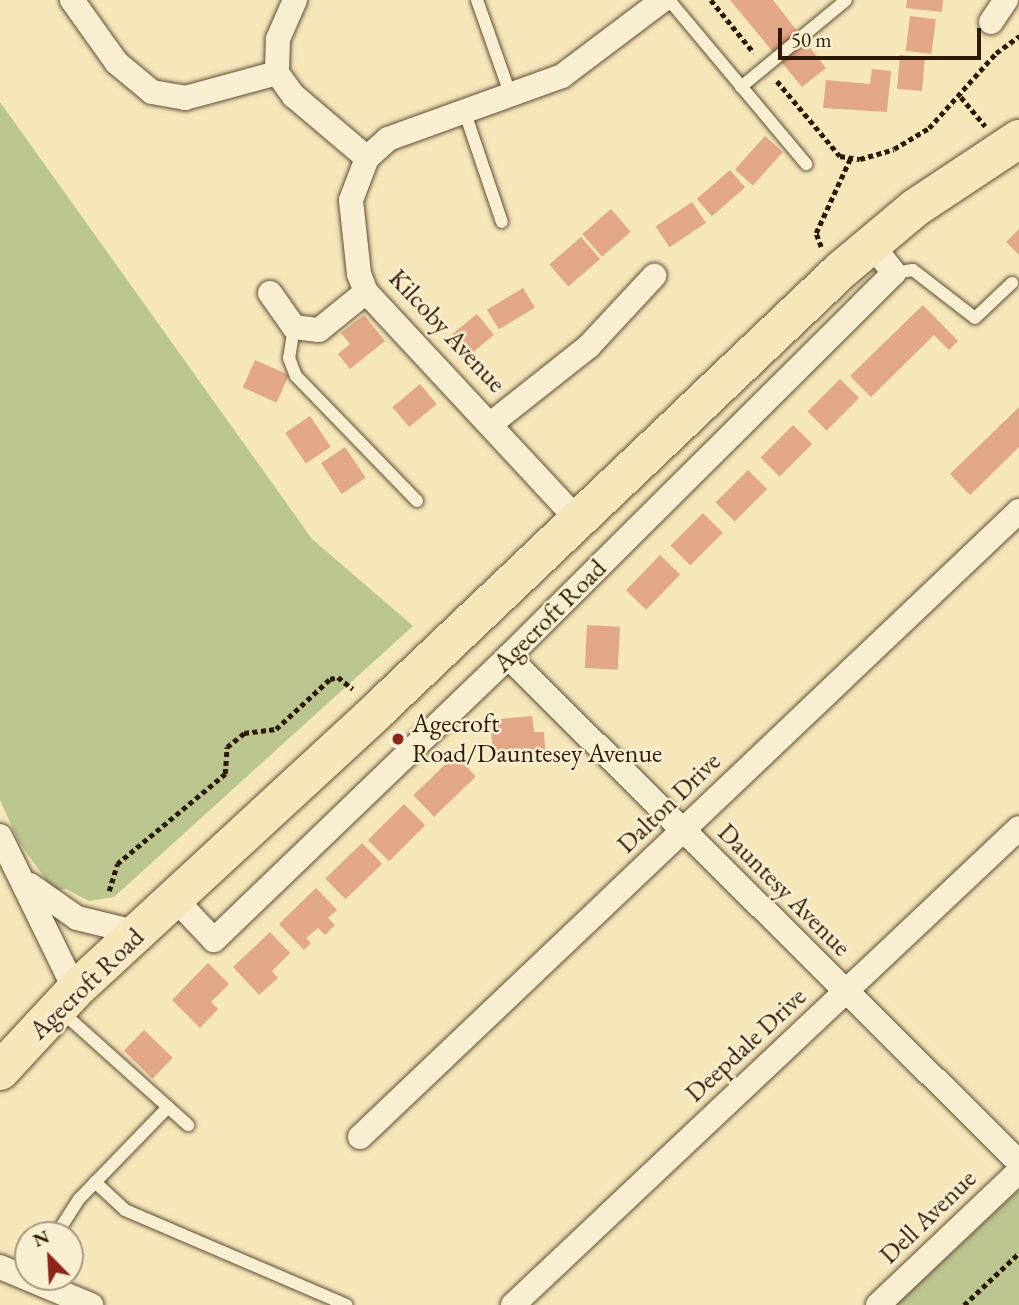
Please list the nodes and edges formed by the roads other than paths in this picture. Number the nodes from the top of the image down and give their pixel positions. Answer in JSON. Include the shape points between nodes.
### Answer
{"nodes":[{"id":1,"x":72,"y":0,"type":"edge"},
{"id":2,"x":295,"y":0,"type":"edge"},
{"id":3,"x":477,"y":0,"type":"edge"},
{"id":4,"x":663,"y":0,"type":"edge"},
{"id":5,"x":669,"y":0,"type":"edge"},
{"id":6,"x":846,"y":0,"type":"edge"},
{"id":7,"x":277,"y":73,"type":"junction"},
{"id":8,"x":741,"y":87,"type":"junction"},
{"id":9,"x":511,"y":96,"type":"junction"},
{"id":10,"x":465,"y":113,"type":"junction"},
{"id":11,"x":1019,"y":139,"type":"edge"},
{"id":12,"x":367,"y":158,"type":"junction"},
{"id":13,"x":806,"y":164,"type":"dead end"},
{"id":14,"x":502,"y":222,"type":"dead end"},
{"id":15,"x":882,"y":259,"type":"junction"},
{"id":16,"x":654,"y":276,"type":"dead end"},
{"id":17,"x":1012,"y":283,"type":"dead end"},
{"id":18,"x":366,"y":292,"type":"junction"},
{"id":19,"x":270,"y":293,"type":"dead end"},
{"id":20,"x":294,"y":327,"type":"junction"},
{"id":21,"x":492,"y":423,"type":"junction"},
{"id":22,"x":417,"y":502,"type":"dead end"},
{"id":23,"x":1019,"y":511,"type":"edge"},
{"id":24,"x":577,"y":519,"type":"junction"},
{"id":25,"x":508,"y":657,"type":"junction"},
{"id":26,"x":1019,"y":828,"type":"edge"},
{"id":27,"x":683,"y":831,"type":"junction"},
{"id":28,"x":0,"y":836,"type":"edge"},
{"id":29,"x":22,"y":878,"type":"junction"},
{"id":30,"x":176,"y":900,"type":"junction"},
{"id":31,"x":139,"y":933,"type":"junction"},
{"id":32,"x":845,"y":993,"type":"junction"},
{"id":33,"x":67,"y":1000,"type":"junction"},
{"id":34,"x":0,"y":1071,"type":"edge"},
{"id":35,"x":168,"y":1107,"type":"junction"},
{"id":36,"x":188,"y":1125,"type":"dead end"},
{"id":37,"x":360,"y":1137,"type":"dead end"},
{"id":38,"x":1019,"y":1162,"type":"edge"},
{"id":39,"x":1019,"y":1171,"type":"edge"},
{"id":40,"x":96,"y":1182,"type":"junction"},
{"id":41,"x":67,"y":1221,"type":"edge"},
{"id":42,"x":62,"y":1291,"type":"edge"},
{"id":43,"x":91,"y":1305,"type":"edge"},
{"id":44,"x":348,"y":1305,"type":"edge"},
{"id":45,"x":513,"y":1305,"type":"edge"},
{"id":46,"x":878,"y":1305,"type":"edge"}],
"edges":[{"from":1,"to":7,"type":"street","via":[[117,62],[152,92],[185,98]]},
{"from":2,"to":7,"type":"street","via":[[278,39]]},
{"from":3,"to":9,"type":"lane"},
{"from":4,"to":9,"type":"street","via":[[562,76]]},
{"from":5,"to":8,"type":"lane"},
{"from":6,"to":8,"type":"lane"},
{"from":7,"to":12,"type":"street","via":[[294,96]]},
{"from":8,"to":13,"type":"lane"},
{"from":9,"to":10,"type":"street"},
{"from":10,"to":12,"type":"street","via":[[388,139]]},
{"from":10,"to":14,"type":"lane"},
{"from":11,"to":15,"type":"main road","name":"Agecroft Road","via":[[915,208]]},
{"from":12,"to":18,"type":"street","name":"Kilcoby Avenue","via":[[351,200],[359,274]]},
{"from":15,"to":17,"type":"lane","via":[[912,270],[975,318]]},
{"from":15,"to":24,"type":"main road","name":"Agecroft Road","via":[[839,271]]},
{"from":15,"to":25,"type":"street","name":"Agecroft Road"},
{"from":16,"to":21,"type":"street","via":[[589,346]]},
{"from":18,"to":20,"type":"street","via":[[318,330]]},
{"from":18,"to":21,"type":"street","name":"Kilcoby Avenue","via":[[432,366]]},
{"from":19,"to":20,"type":"street"},
{"from":20,"to":22,"type":"lane","via":[[289,358],[296,376]]},
{"from":21,"to":24,"type":"street","name":"Kilcoby Avenue"},
{"from":23,"to":27,"type":"street","name":"Dalton Drive"},
{"from":24,"to":30,"type":"main road","name":"Agecroft Road"},
{"from":25,"to":27,"type":"street","name":"Dauntesy Avenue"},
{"from":25,"to":30,"type":"street","name":"Agecroft Road","via":[[214,940]]},
{"from":26,"to":32,"type":"street","name":"Deepdale Drive"},
{"from":27,"to":32,"type":"street","name":"Dauntesy Avenue"},
{"from":27,"to":37,"type":"street","name":"Dalton Drive"},
{"from":28,"to":29,"type":"street"},
{"from":29,"to":31,"type":"street","via":[[53,905],[77,918]]},
{"from":29,"to":33,"type":"street"},
{"from":30,"to":31,"type":"main road","name":"Agecroft Road"},
{"from":31,"to":33,"type":"main road","name":"Agecroft Road"},
{"from":32,"to":38,"type":"street","name":"Dauntesy Avenue"},
{"from":32,"to":45,"type":"street","name":"Deepdale Drive"},
{"from":33,"to":34,"type":"main road","name":"Agecroft Road"},
{"from":33,"to":35,"type":"lane"},
{"from":35,"to":36,"type":"lane"},
{"from":35,"to":40,"type":"lane"},
{"from":39,"to":46,"type":"street","name":"Dell Avenue"},
{"from":40,"to":41,"type":"lane"},
{"from":40,"to":44,"type":"lane","via":[[125,1210]]},
{"from":42,"to":43,"type":"street"}]}
